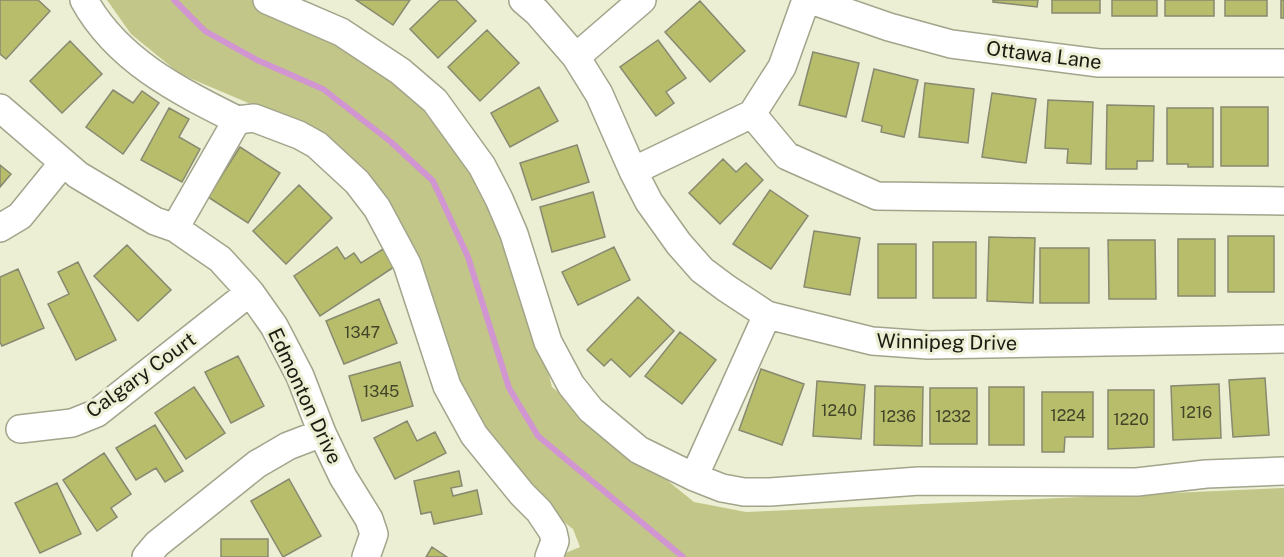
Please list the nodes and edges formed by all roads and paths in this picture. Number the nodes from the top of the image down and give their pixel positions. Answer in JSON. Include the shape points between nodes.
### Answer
{"nodes":[{"id":1,"x":84,"y":0,"type":"edge"},
{"id":2,"x":267,"y":0,"type":"edge"},
{"id":3,"x":524,"y":0,"type":"edge"},
{"id":4,"x":642,"y":0,"type":"edge"},
{"id":5,"x":806,"y":0,"type":"edge"},
{"id":6,"x":811,"y":0,"type":"edge"},
{"id":7,"x":576,"y":57,"type":"junction"},
{"id":8,"x":1284,"y":63,"type":"edge"},
{"id":9,"x":0,"y":108,"type":"edge"},
{"id":10,"x":752,"y":114,"type":"junction"},
{"id":11,"x":237,"y":120,"type":"junction"},
{"id":12,"x":63,"y":163,"type":"junction"},
{"id":13,"x":633,"y":171,"type":"junction"},
{"id":14,"x":1284,"y":201,"type":"edge"},
{"id":15,"x":0,"y":228,"type":"edge"},
{"id":16,"x":175,"y":228,"type":"junction"},
{"id":17,"x":250,"y":292,"type":"junction"},
{"id":18,"x":767,"y":315,"type":"junction"},
{"id":19,"x":1284,"y":339,"type":"edge"},
{"id":20,"x":20,"y":429,"type":"dead end"},
{"id":21,"x":322,"y":433,"type":"junction"},
{"id":22,"x":1284,"y":471,"type":"edge"},
{"id":23,"x":694,"y":477,"type":"junction"},
{"id":24,"x":146,"y":557,"type":"edge"},
{"id":25,"x":366,"y":557,"type":"edge"},
{"id":26,"x":549,"y":557,"type":"edge"}],
"edges":[{"from":1,"to":11,"type":"street","via":[[95,20],[143,67],[186,95]]},
{"from":2,"to":23,"type":"street","via":[[341,32],[400,71],[435,101],[482,166],[499,199],[548,342],[570,385],[591,410],[639,450]]},
{"from":3,"to":7,"type":"street","name":"Winnipeg Drive"},
{"from":4,"to":7,"type":"street"},
{"from":5,"to":10,"type":"street","via":[[782,67]]},
{"from":6,"to":8,"type":"street","name":"Ottawa Lane","via":[[951,44],[1099,63]]},
{"from":7,"to":13,"type":"street","name":"Winnipeg Drive","via":[[599,94]]},
{"from":9,"to":12,"type":"street","name":"Edmonton Drive"},
{"from":10,"to":13,"type":"street"},
{"from":10,"to":14,"type":"street","via":[[787,156],[877,196]]},
{"from":11,"to":16,"type":"street"},
{"from":11,"to":26,"type":"street","via":[[254,118],[317,145],[357,182],[377,208],[407,264],[447,386],[474,435],[553,531],[555,541]]},
{"from":12,"to":15,"type":"street","via":[[20,216]]},
{"from":12,"to":16,"type":"street","name":"Edmonton Drive","via":[[122,202]]},
{"from":13,"to":18,"type":"street","name":"Winnipeg Drive","via":[[649,202],[702,270]]},
{"from":16,"to":17,"type":"street","name":"Edmonton Drive","via":[[220,259]]},
{"from":17,"to":20,"type":"street","name":"Calgary Court","via":[[97,413],[72,423]]},
{"from":17,"to":21,"type":"street","name":"Edmonton Drive","via":[[290,356]]},
{"from":18,"to":19,"type":"street","name":"Winnipeg Drive","via":[[872,341],[928,345]]},
{"from":18,"to":23,"type":"street"},
{"from":21,"to":24,"type":"street","via":[[257,464]]},
{"from":21,"to":25,"type":"street","name":"Edmonton Drive","via":[[373,528]]},
{"from":22,"to":23,"type":"street","via":[[1137,482],[919,481],[771,492],[722,488]]}]}
